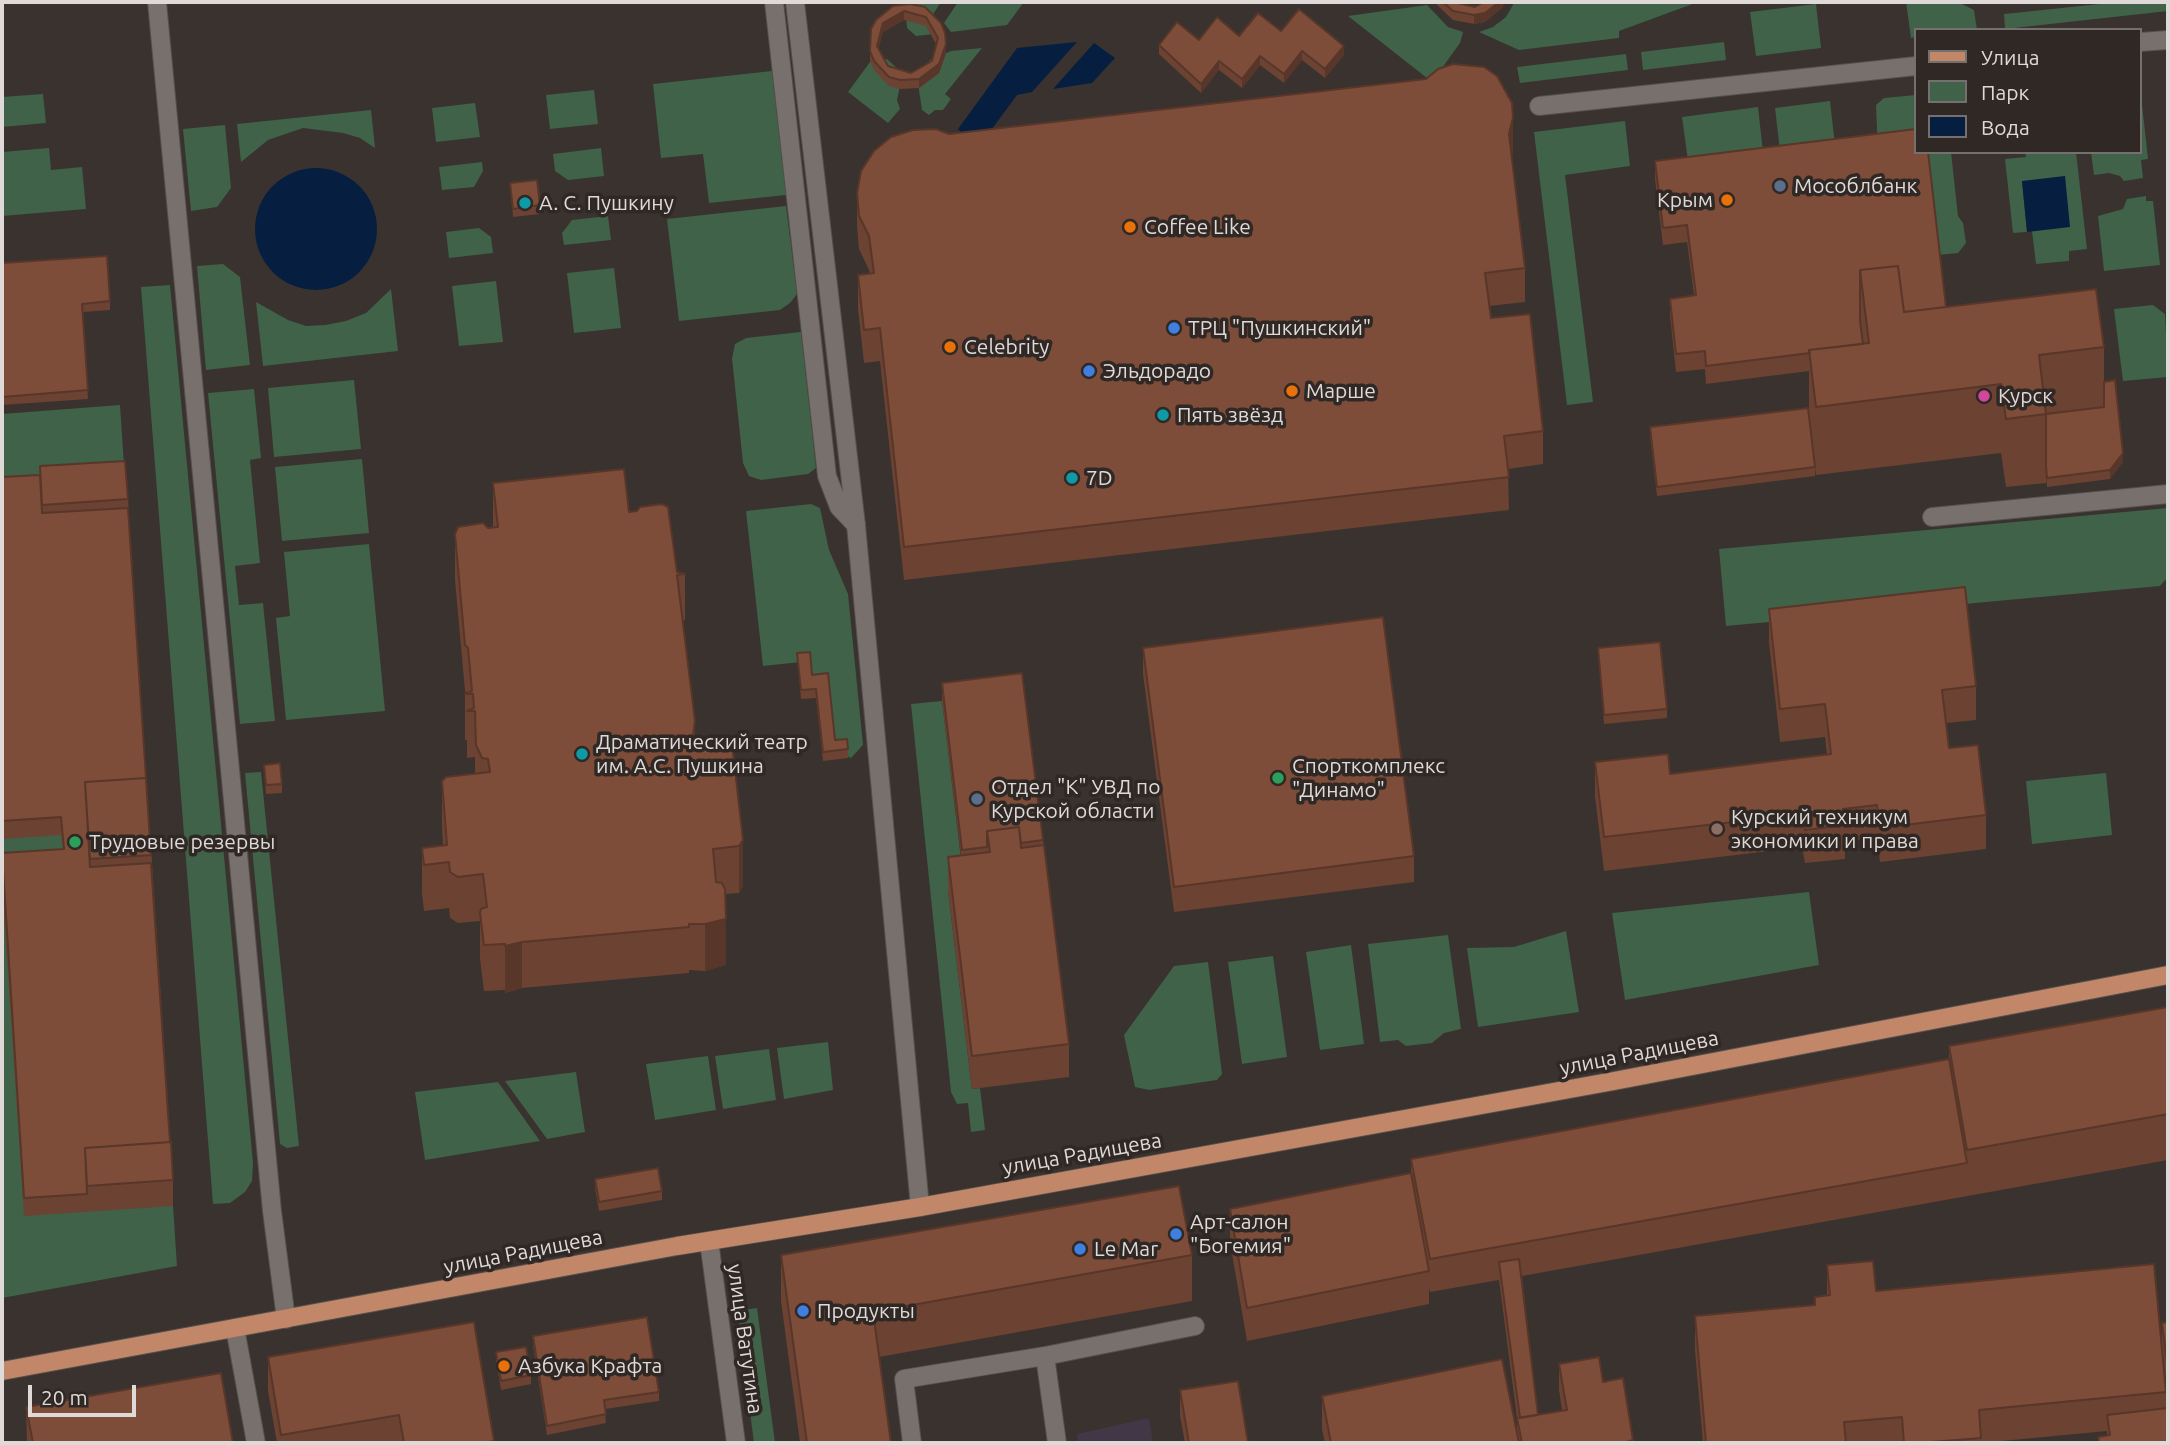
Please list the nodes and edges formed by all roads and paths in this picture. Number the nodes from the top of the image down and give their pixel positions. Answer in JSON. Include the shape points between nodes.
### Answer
{"nodes":[{"id":1,"x":158,"y":2,"type":"edge"},
{"id":2,"x":774,"y":2,"type":"edge"},
{"id":3,"x":795,"y":2,"type":"edge"},
{"id":4,"x":2168,"y":40,"type":"edge"},
{"id":5,"x":2142,"y":43,"type":"edge"},
{"id":6,"x":1914,"y":66,"type":"edge"},
{"id":7,"x":1539,"y":106,"type":"dead end"},
{"id":8,"x":2168,"y":494,"type":"edge"},
{"id":9,"x":1932,"y":517,"type":"dead end"},
{"id":10,"x":856,"y":526,"type":"junction"},
{"id":11,"x":2168,"y":975,"type":"edge"},
{"id":12,"x":920,"y":1207,"type":"junction"},
{"id":13,"x":709,"y":1241,"type":"junction"},
{"id":14,"x":286,"y":1319,"type":"junction"},
{"id":15,"x":1195,"y":1325,"type":"dead end"},
{"id":16,"x":235,"y":1328,"type":"junction"},
{"id":17,"x":1045,"y":1356,"type":"junction"},
{"id":18,"x":2,"y":1371,"type":"edge"},
{"id":19,"x":256,"y":1443,"type":"edge"},
{"id":20,"x":736,"y":1443,"type":"edge"},
{"id":21,"x":912,"y":1443,"type":"edge"},
{"id":22,"x":1057,"y":1443,"type":"edge"}],
"edges":[{"from":1,"to":14,"type":"street"},
{"from":2,"to":10,"type":"street","via":[[827,476],[839,507]]},
{"from":3,"to":10,"type":"street"},
{"from":4,"to":5,"type":"street"},
{"from":6,"to":7,"type":"street"},
{"from":8,"to":9,"type":"street"},
{"from":10,"to":12,"type":"street"},
{"from":11,"to":12,"type":"main road","name":"улица Радищева"},
{"from":12,"to":13,"type":"main road","name":"улица Радищева"},
{"from":13,"to":14,"type":"main road","name":"улица Радищева"},
{"from":13,"to":20,"type":"street","name":"улица Ватутина"},
{"from":14,"to":16,"type":"main road","name":"улица Радищева"},
{"from":15,"to":17,"type":"street"},
{"from":16,"to":18,"type":"main road","name":"улица Радищева"},
{"from":16,"to":19,"type":"street"},
{"from":17,"to":21,"type":"street","via":[[904,1380]]},
{"from":17,"to":22,"type":"street"}]}
